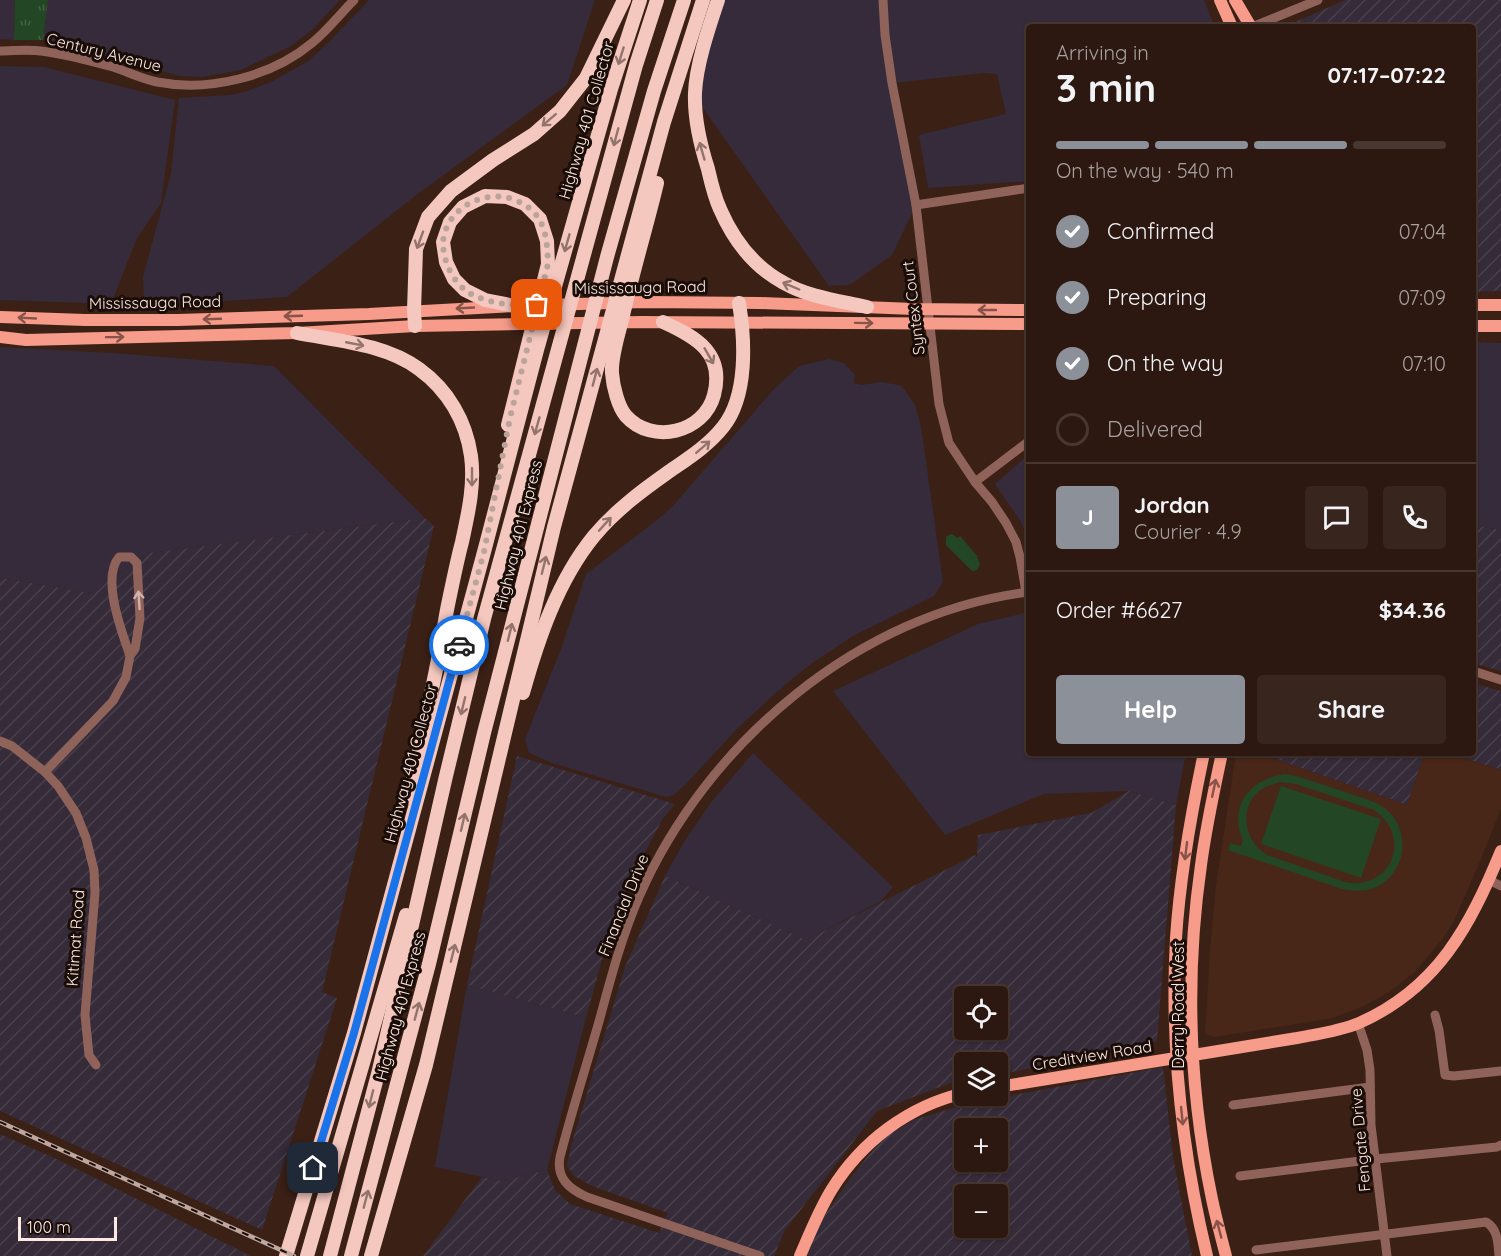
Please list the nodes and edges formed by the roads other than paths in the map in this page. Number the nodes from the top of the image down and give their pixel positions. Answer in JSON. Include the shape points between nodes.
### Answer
{"nodes":[{"id":1,"x":354,"y":0,"type":"edge"},
{"id":2,"x":624,"y":0,"type":"edge"},
{"id":3,"x":640,"y":0,"type":"edge"},
{"id":4,"x":657,"y":0,"type":"edge"},
{"id":5,"x":684,"y":0,"type":"edge"},
{"id":6,"x":703,"y":0,"type":"edge"},
{"id":7,"x":718,"y":0,"type":"edge"},
{"id":8,"x":883,"y":0,"type":"edge"},
{"id":9,"x":1221,"y":0,"type":"edge"},
{"id":10,"x":1235,"y":0,"type":"edge"},
{"id":11,"x":1318,"y":0,"type":"edge"},
{"id":12,"x":1231,"y":24,"type":"edge"},
{"id":13,"x":1250,"y":24,"type":"edge"},
{"id":14,"x":1259,"y":24,"type":"edge"},
{"id":15,"x":690,"y":39,"type":"junction"},
{"id":16,"x":0,"y":51,"type":"edge"},
{"id":17,"x":1026,"y":188,"type":"edge"},
{"id":18,"x":916,"y":205,"type":"junction"},
{"id":19,"x":739,"y":303,"type":"junction"},
{"id":20,"x":1476,"y":305,"type":"edge"},
{"id":21,"x":1501,"y":305,"type":"edge"},
{"id":22,"x":515,"y":306,"type":"junction"},
{"id":23,"x":867,"y":307,"type":"junction"},
{"id":24,"x":1026,"y":310,"type":"edge"},
{"id":25,"x":414,"y":311,"type":"junction"},
{"id":26,"x":0,"y":316,"type":"edge"},
{"id":27,"x":663,"y":322,"type":"junction"},
{"id":28,"x":742,"y":322,"type":"junction"},
{"id":29,"x":1026,"y":324,"type":"edge"},
{"id":30,"x":416,"y":326,"type":"junction"},
{"id":31,"x":1476,"y":326,"type":"edge"},
{"id":32,"x":1501,"y":326,"type":"edge"},
{"id":33,"x":297,"y":333,"type":"junction"},
{"id":34,"x":0,"y":337,"type":"edge"},
{"id":35,"x":1026,"y":443,"type":"edge"},
{"id":36,"x":975,"y":482,"type":"junction"},
{"id":37,"x":484,"y":552,"type":"junction"},
{"id":38,"x":1026,"y":583,"type":"edge"},
{"id":39,"x":1026,"y":592,"type":"edge"},
{"id":40,"x":130,"y":656,"type":"junction"},
{"id":41,"x":1476,"y":672,"type":"edge"},
{"id":42,"x":1501,"y":681,"type":"edge"},
{"id":43,"x":0,"y":741,"type":"edge"},
{"id":44,"x":1203,"y":756,"type":"edge"},
{"id":45,"x":1221,"y":756,"type":"edge"},
{"id":46,"x":45,"y":772,"type":"junction"},
{"id":47,"x":446,"y":776,"type":"junction"},
{"id":48,"x":483,"y":827,"type":"junction"},
{"id":49,"x":1501,"y":851,"type":"edge"},
{"id":50,"x":1489,"y":880,"type":"junction"},
{"id":51,"x":1501,"y":886,"type":"edge"},
{"id":52,"x":1436,"y":1016,"type":"dead end"},
{"id":53,"x":1358,"y":1023,"type":"junction"},
{"id":54,"x":354,"y":1033,"type":"junction"},
{"id":55,"x":1192,"y":1055,"type":"junction"},
{"id":56,"x":1176,"y":1058,"type":"junction"},
{"id":57,"x":96,"y":1065,"type":"dead end"},
{"id":58,"x":1501,"y":1071,"type":"edge"},
{"id":59,"x":1008,"y":1085,"type":"edge"},
{"id":60,"x":1370,"y":1087,"type":"junction"},
{"id":61,"x":954,"y":1096,"type":"edge"},
{"id":62,"x":1233,"y":1105,"type":"dead end"},
{"id":63,"x":1501,"y":1145,"type":"edge"},
{"id":64,"x":1376,"y":1159,"type":"junction"},
{"id":65,"x":1239,"y":1176,"type":"dead end"},
{"id":66,"x":1384,"y":1234,"type":"junction"},
{"id":67,"x":309,"y":1250,"type":"edge"},
{"id":68,"x":1256,"y":1250,"type":"dead end"},
{"id":69,"x":331,"y":1254,"type":"edge"},
{"id":70,"x":286,"y":1256,"type":"edge"},
{"id":71,"x":351,"y":1256,"type":"edge"},
{"id":72,"x":371,"y":1256,"type":"edge"},
{"id":73,"x":760,"y":1256,"type":"edge"},
{"id":74,"x":800,"y":1256,"type":"edge"},
{"id":75,"x":1207,"y":1256,"type":"edge"},
{"id":76,"x":1226,"y":1256,"type":"edge"},
{"id":77,"x":1387,"y":1256,"type":"edge"},
{"id":78,"x":1499,"y":1256,"type":"edge"}],
"edges":[{"from":1,"to":16,"type":"street","name":"Century Avenue","via":[[300,52],[272,68],[237,80],[195,85],[156,82],[113,67],[40,51]]},
{"from":2,"to":25,"type":"highway","one_way":true,"via":[[586,78],[560,111],[534,134],[451,191],[428,217],[416,249]]},
{"from":3,"to":37,"type":"highway","name":"Highway 401 Collector","one_way":true,"via":[[540,339]]},
{"from":4,"to":47,"type":"highway","name":"Highway 401 Express","one_way":true,"via":[[484,619]]},
{"from":71,"to":5,"type":"highway","name":"Highway 401 Express","one_way":true,"via":[[429,964],[607,257]]},
{"from":6,"to":15,"type":"highway"},
{"from":23,"to":7,"type":"highway","one_way":true,"via":[[785,284],[746,253],[731,232],[719,207],[695,118],[694,92],[700,61]]},
{"from":8,"to":18,"type":"street","name":"Syntex Court","via":[[892,83]]},
{"from":9,"to":12,"type":"main road"},
{"from":10,"to":13,"type":"main road"},
{"from":11,"to":14,"type":"street"},
{"from":27,"to":15,"type":"highway","one_way":true,"via":[[701,344],[712,358],[717,377],[714,397],[705,414],[691,425],[671,432],[643,429],[626,416],[615,393],[612,371]]},
{"from":48,"to":15,"type":"highway","one_way":true,"via":[[554,527]]},
{"from":17,"to":18,"type":"street"},
{"from":18,"to":36,"type":"street","name":"Syntex Court","via":[[939,404],[949,443]]},
{"from":19,"to":22,"type":"main road","name":"Mississauga Road"},
{"from":19,"to":23,"type":"main road","name":"Mississauga Road"},
{"from":19,"to":28,"type":"highway"},
{"from":20,"to":21,"type":"main road"},
{"from":22,"to":25,"type":"main road","name":"Mississauga Road","one_way":true},
{"from":22,"to":37,"type":"highway","via":[[486,300],[465,290],[446,262],[443,242],[450,222],[463,207],[485,196],[507,197],[525,204],[540,219],[547,241],[548,264],[510,418]]},
{"from":24,"to":23,"type":"main road","name":"Mississauga Road","one_way":true},
{"from":25,"to":26,"type":"main road","name":"Mississauga Road","one_way":true,"via":[[178,320]]},
{"from":25,"to":30,"type":"highway"},
{"from":27,"to":28,"type":"main road","name":"Mississauga Road"},
{"from":27,"to":30,"type":"main road","name":"Mississauga Road"},
{"from":28,"to":29,"type":"main road","name":"Mississauga Road","one_way":true},
{"from":48,"to":28,"type":"highway","one_way":true,"via":[[531,664],[568,576],[610,519],[703,448],[724,426],[738,401],[742,378]]},
{"from":30,"to":33,"type":"main road","name":"Mississauga Road"},
{"from":31,"to":32,"type":"main road"},
{"from":34,"to":33,"type":"main road","name":"Mississauga Road","one_way":true,"via":[[26,340]]},
{"from":33,"to":54,"type":"highway","one_way":true,"via":[[376,348],[418,368],[442,389],[459,416],[473,469],[468,517],[408,806]]},
{"from":35,"to":36,"type":"street"},
{"from":36,"to":38,"type":"street","name":"Syntex Court","via":[[1016,542]]},
{"from":37,"to":54,"type":"highway","name":"Highway 401 Collector"},
{"from":39,"to":73,"type":"street","name":"Financial Drive","via":[[968,604],[904,627],[851,656],[794,696],[755,730],[693,802],[649,876],[621,941],[567,1133],[559,1165],[561,1176],[571,1189],[587,1197]]},
{"from":40,"to":40,"type":"street","one_way":true,"via":[[135,649],[140,618],[137,563],[131,557],[119,557],[112,576],[115,614]]},
{"from":40,"to":46,"type":"street","via":[[126,677],[113,701]]},
{"from":41,"to":42,"type":"street"},
{"from":43,"to":46,"type":"street","name":"Kitimat Road"},
{"from":44,"to":56,"type":"main road","name":"Derry Road West","one_way":true,"via":[[1186,846],[1179,910]]},
{"from":55,"to":45,"type":"main road","name":"Derry Road West","one_way":true,"via":[[1196,915]]},
{"from":46,"to":57,"type":"street","name":"Kitimat Road","via":[[76,813],[94,870],[95,906],[84,1015],[89,1055]]},
{"from":47,"to":67,"type":"highway"},
{"from":47,"to":69,"type":"highway","name":"Highway 401 Express","one_way":true,"via":[[379,1070]]},
{"from":72,"to":48,"type":"highway","one_way":true,"via":[[426,1065]]},
{"from":49,"to":50,"type":"main road","name":"Creditview Road"},
{"from":50,"to":51,"type":"street"},
{"from":50,"to":53,"type":"main road","name":"Creditview Road","via":[[1461,935],[1439,965],[1403,998]]},
{"from":52,"to":58,"type":"street","via":[[1445,1075]]},
{"from":53,"to":55,"type":"main road","name":"Creditview Road","via":[[1317,1035]]},
{"from":53,"to":60,"type":"street","name":"Fengate Drive","via":[[1367,1050]]},
{"from":54,"to":70,"type":"highway","name":"Highway 401 Collector"},
{"from":55,"to":56,"type":"main road","name":"Creditview Road"},
{"from":76,"to":55,"type":"main road","name":"Derry Road West","one_way":true,"via":[[1203,1154]]},
{"from":56,"to":59,"type":"main road","name":"Creditview Road"},
{"from":56,"to":75,"type":"main road","name":"Derry Road West","one_way":true,"via":[[1187,1158]]},
{"from":60,"to":62,"type":"street"},
{"from":60,"to":64,"type":"street","name":"Fengate Drive"},
{"from":61,"to":74,"type":"main road","via":[[915,1111],[882,1132],[861,1152],[831,1191]]},
{"from":63,"to":64,"type":"street"},
{"from":64,"to":65,"type":"street"},
{"from":64,"to":66,"type":"street","name":"Fengate Drive"},
{"from":66,"to":68,"type":"street"},
{"from":66,"to":77,"type":"street","name":"Fengate Drive"},
{"from":66,"to":78,"type":"street","via":[[1486,1222],[1497,1236]]}]}
